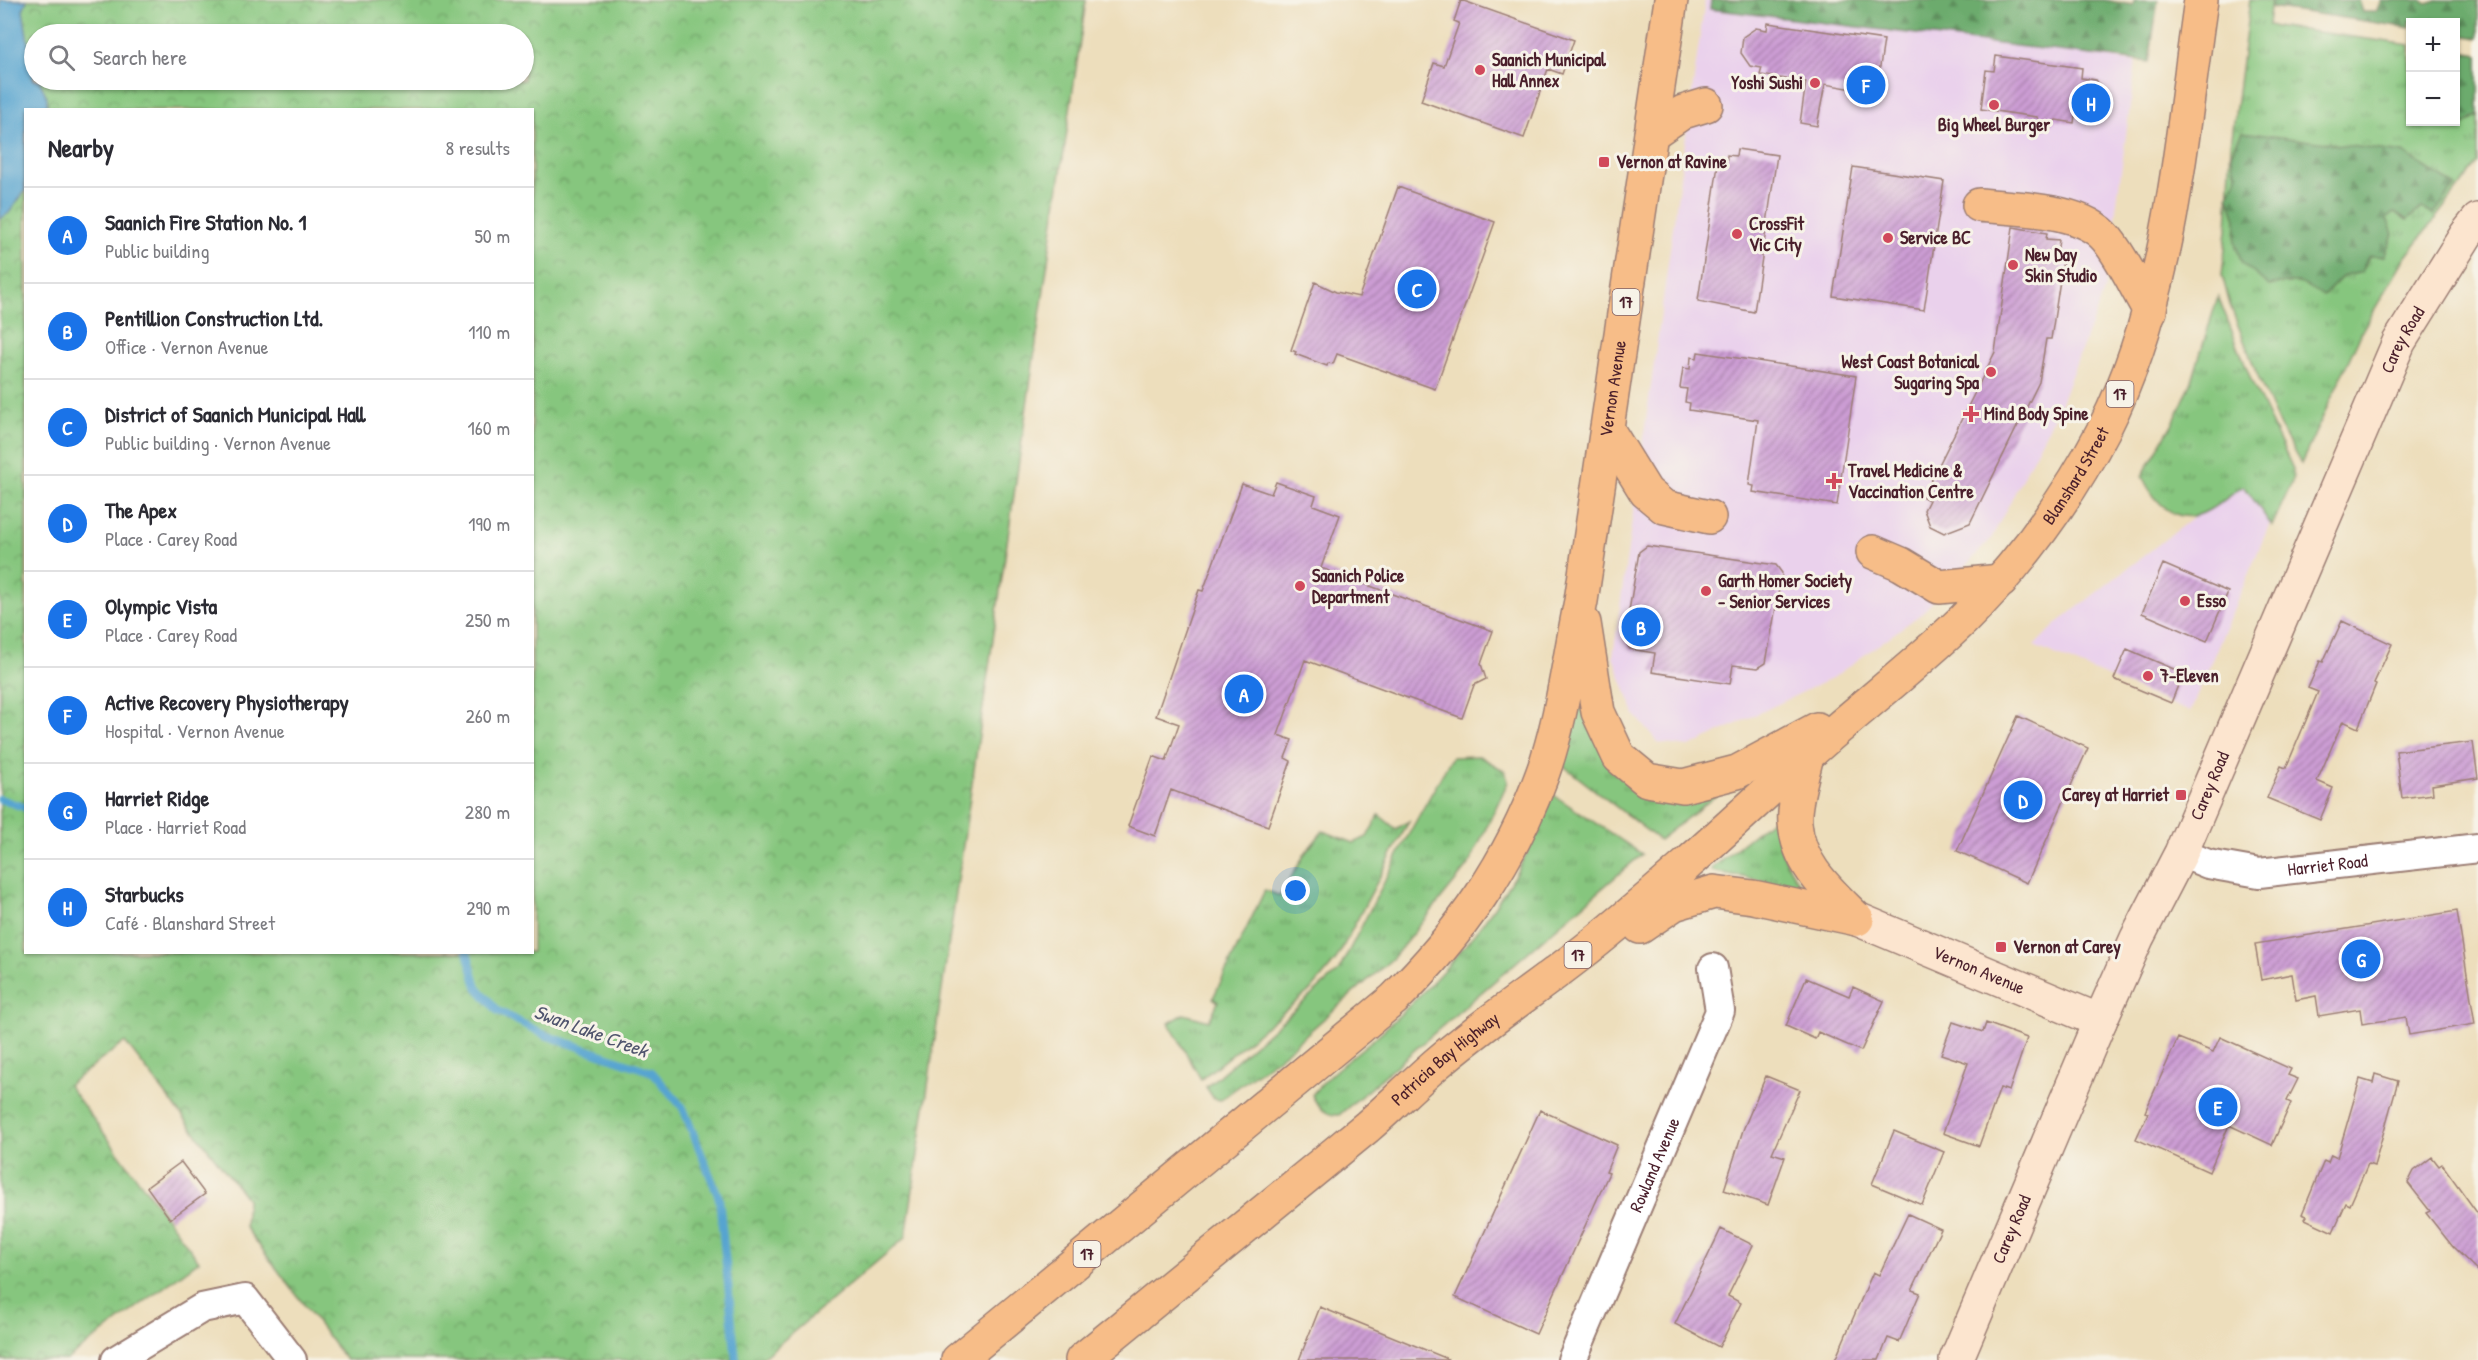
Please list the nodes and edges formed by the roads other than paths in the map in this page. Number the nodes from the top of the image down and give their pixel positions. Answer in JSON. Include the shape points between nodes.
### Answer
{"nodes":[{"id":1,"x":1671,"y":0,"type":"edge"},
{"id":2,"x":2201,"y":0,"type":"edge"},
{"id":3,"x":1706,"y":105,"type":"dead end"},
{"id":4,"x":1651,"y":134,"type":"junction"},
{"id":5,"x":1979,"y":205,"type":"dead end"},
{"id":6,"x":2478,"y":220,"type":"edge"},
{"id":7,"x":2150,"y":311,"type":"junction"},
{"id":8,"x":1607,"y":429,"type":"junction"},
{"id":9,"x":1709,"y":517,"type":"dead end"},
{"id":10,"x":1873,"y":552,"type":"dead end"},
{"id":11,"x":2001,"y":581,"type":"junction"},
{"id":12,"x":1581,"y":601,"type":"junction"},
{"id":13,"x":1866,"y":702,"type":"junction"},
{"id":14,"x":1807,"y":755,"type":"junction"},
{"id":15,"x":2478,"y":848,"type":"edge"},
{"id":16,"x":2181,"y":853,"type":"junction"},
{"id":17,"x":1857,"y":918,"type":"junction"},
{"id":18,"x":1713,"y":968,"type":"dead end"},
{"id":19,"x":2100,"y":1021,"type":"junction"},
{"id":20,"x":1437,"y":1063,"type":"junction"},
{"id":21,"x":116,"y":1360,"type":"edge"},
{"id":22,"x":292,"y":1360,"type":"edge"},
{"id":23,"x":958,"y":1360,"type":"edge"},
{"id":24,"x":1082,"y":1360,"type":"edge"},
{"id":25,"x":1572,"y":1360,"type":"edge"},
{"id":26,"x":1956,"y":1360,"type":"edge"}],
"edges":[{"from":1,"to":4,"type":"highway","name":"Vernon Avenue","number":"17"},
{"from":2,"to":7,"type":"highway","name":"Blanshard Street","number":"17","via":[[2170,219]]},
{"from":3,"to":4,"type":"highway","via":[[1683,112]]},
{"from":4,"to":8,"type":"highway","name":"Vernon Avenue","number":"17"},
{"from":5,"to":7,"type":"highway","via":[[2070,216],[2091,224],[2106,238]]},
{"from":6,"to":16,"type":"street","name":"Carey Road","via":[[2399,342]]},
{"from":7,"to":11,"type":"highway","name":"Blanshard Street","number":"17","via":[[2124,386],[2074,484]]},
{"from":8,"to":9,"type":"highway","via":[[1646,492],[1664,507]]},
{"from":8,"to":12,"type":"highway","name":"Vernon Avenue","number":"17"},
{"from":10,"to":11,"type":"highway","via":[[1939,587]]},
{"from":11,"to":13,"type":"highway","name":"Blanshard Street","number":"17","via":[[1963,620]]},
{"from":12,"to":13,"type":"highway","via":[[1599,712],[1619,757],[1647,780],[1683,786],[1737,772]]},
{"from":12,"to":23,"type":"highway","name":"Vernon Avenue","number":"17","via":[[1542,774],[1521,826],[1467,918],[1431,963],[1366,1023]]},
{"from":13,"to":14,"type":"highway","name":"Blanshard Street","number":"17"},
{"from":14,"to":17,"type":"highway","via":[[1795,822],[1799,846],[1816,878]]},
{"from":14,"to":20,"type":"highway","name":"Patricia Bay Highway","number":"17","via":[[1715,841],[1600,939]]},
{"from":15,"to":16,"type":"street","name":"Harriet Road","via":[[2259,873],[2208,864]]},
{"from":16,"to":19,"type":"street","name":"Carey Road"},
{"from":17,"to":19,"type":"street","name":"Vernon Avenue"},
{"from":17,"to":20,"type":"highway","via":[[1714,892],[1674,904]]},
{"from":18,"to":25,"type":"street","name":"Rowland Avenue","via":[[1720,1011]]},
{"from":19,"to":26,"type":"street","name":"Carey Road"},
{"from":20,"to":24,"type":"highway","name":"Patricia Bay Highway","number":"17","via":[[1371,1123]]},
{"from":21,"to":22,"type":"street","via":[[202,1308],[245,1299]]}]}
